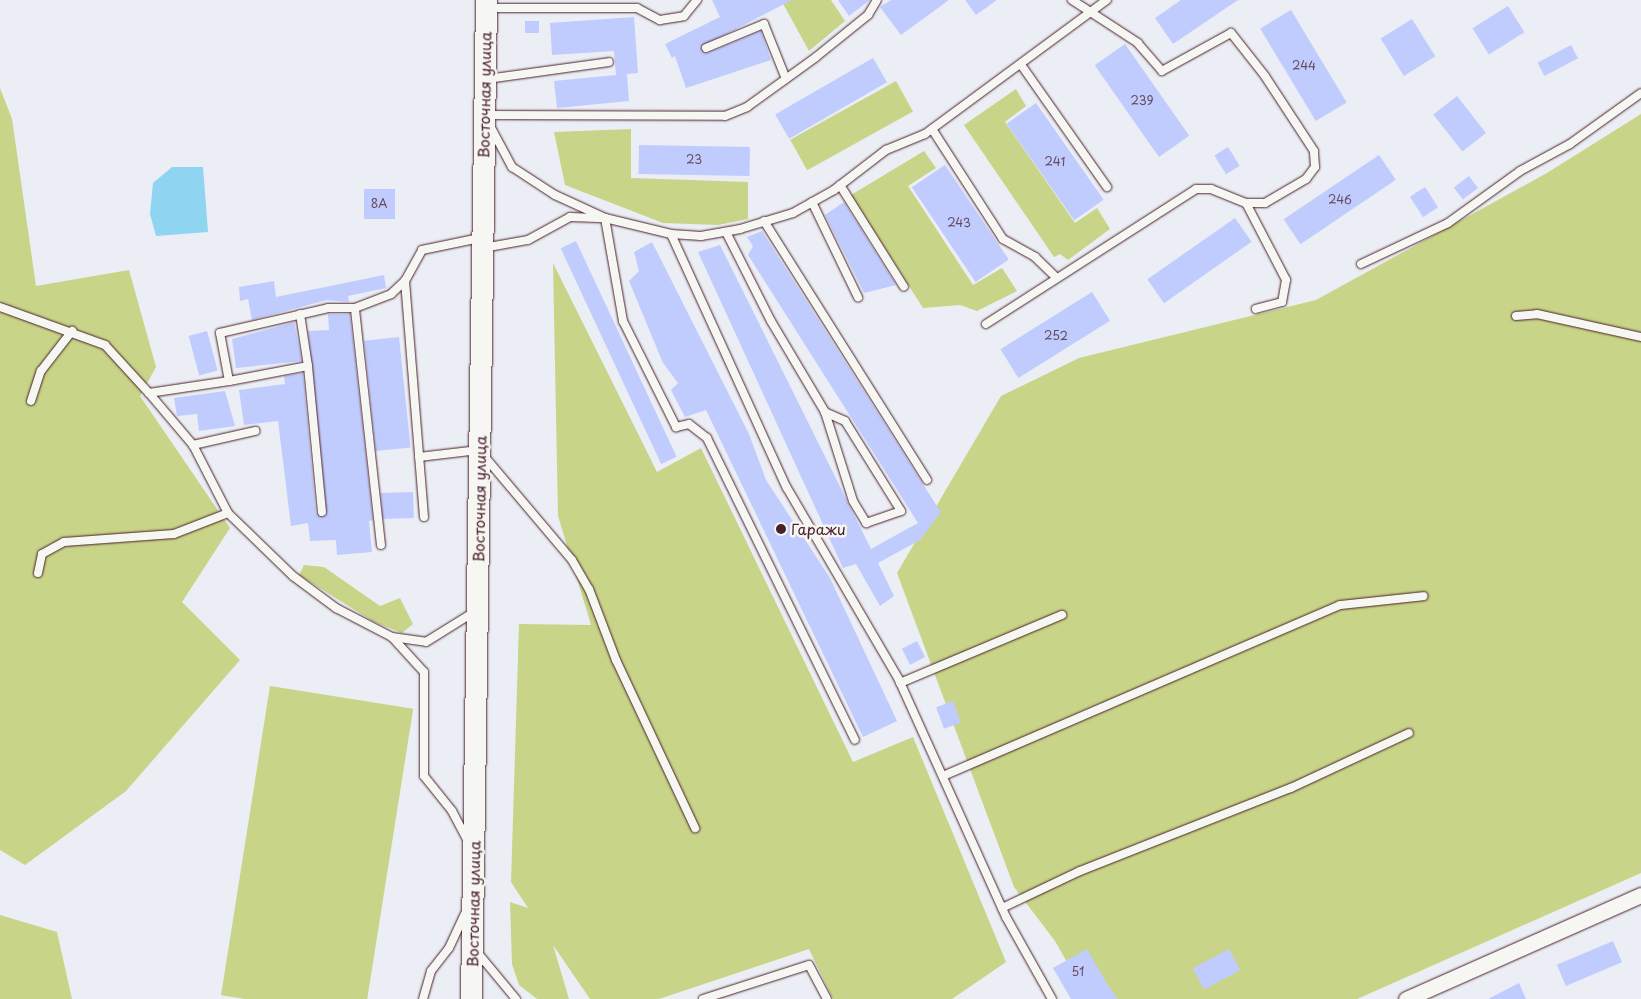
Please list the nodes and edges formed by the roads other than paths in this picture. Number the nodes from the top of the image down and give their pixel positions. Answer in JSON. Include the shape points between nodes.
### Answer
{"nodes":[{"id":1,"x":877,"y":0,"type":"edge"},
{"id":2,"x":1072,"y":0,"type":"edge"},
{"id":3,"x":1107,"y":0,"type":"edge"},
{"id":4,"x":694,"y":1,"type":"edge"},
{"id":5,"x":486,"y":4,"type":"edge"},
{"id":6,"x":1093,"y":11,"type":"junction"},
{"id":7,"x":706,"y":48,"type":"dead end"},
{"id":8,"x":609,"y":62,"type":"dead end"},
{"id":9,"x":1022,"y":66,"type":"junction"},
{"id":10,"x":485,"y":79,"type":"junction"},
{"id":11,"x":786,"y":79,"type":"junction"},
{"id":12,"x":1641,"y":93,"type":"edge"},
{"id":13,"x":484,"y":115,"type":"junction"},
{"id":14,"x":932,"y":129,"type":"junction"},
{"id":15,"x":840,"y":185,"type":"junction"},
{"id":16,"x":1107,"y":187,"type":"dead end"},
{"id":17,"x":812,"y":202,"type":"junction"},
{"id":18,"x":1246,"y":203,"type":"junction"},
{"id":19,"x":605,"y":218,"type":"junction"},
{"id":20,"x":764,"y":221,"type":"junction"},
{"id":21,"x":726,"y":232,"type":"junction"},
{"id":22,"x":671,"y":234,"type":"junction"},
{"id":23,"x":482,"y":243,"type":"junction"},
{"id":24,"x":1361,"y":264,"type":"dead end"},
{"id":25,"x":1057,"y":278,"type":"junction"},
{"id":26,"x":405,"y":282,"type":"junction"},
{"id":27,"x":904,"y":287,"type":"dead end"},
{"id":28,"x":858,"y":297,"type":"dead end"},
{"id":29,"x":0,"y":307,"type":"edge"},
{"id":30,"x":355,"y":308,"type":"junction"},
{"id":31,"x":1256,"y":309,"type":"dead end"},
{"id":32,"x":300,"y":314,"type":"junction"},
{"id":33,"x":1516,"y":316,"type":"dead end"},
{"id":34,"x":986,"y":324,"type":"dead end"},
{"id":35,"x":72,"y":331,"type":"junction"},
{"id":36,"x":1641,"y":337,"type":"edge"},
{"id":37,"x":308,"y":366,"type":"junction"},
{"id":38,"x":229,"y":382,"type":"junction"},
{"id":39,"x":149,"y":393,"type":"junction"},
{"id":40,"x":31,"y":401,"type":"dead end"},
{"id":41,"x":825,"y":412,"type":"junction"},
{"id":42,"x":255,"y":431,"type":"dead end"},
{"id":43,"x":194,"y":445,"type":"junction"},
{"id":44,"x":479,"y":450,"type":"junction"},
{"id":45,"x":419,"y":456,"type":"junction"},
{"id":46,"x":927,"y":480,"type":"dead end"},
{"id":47,"x":322,"y":512,"type":"dead end"},
{"id":48,"x":228,"y":513,"type":"junction"},
{"id":49,"x":424,"y":517,"type":"dead end"},
{"id":50,"x":381,"y":545,"type":"dead end"},
{"id":51,"x":38,"y":573,"type":"dead end"},
{"id":52,"x":1424,"y":596,"type":"dead end"},
{"id":53,"x":477,"y":611,"type":"junction"},
{"id":54,"x":1062,"y":615,"type":"dead end"},
{"id":55,"x":392,"y":637,"type":"junction"},
{"id":56,"x":900,"y":683,"type":"junction"},
{"id":57,"x":1409,"y":733,"type":"dead end"},
{"id":58,"x":855,"y":740,"type":"dead end"},
{"id":59,"x":943,"y":776,"type":"junction"},
{"id":60,"x":695,"y":828,"type":"dead end"},
{"id":61,"x":473,"y":852,"type":"junction"},
{"id":62,"x":1641,"y":895,"type":"edge"},
{"id":63,"x":473,"y":899,"type":"junction"},
{"id":64,"x":1002,"y":908,"type":"junction"},
{"id":65,"x":472,"y":947,"type":"junction"},
{"id":66,"x":423,"y":999,"type":"edge"},
{"id":67,"x":471,"y":999,"type":"edge"},
{"id":68,"x":516,"y":999,"type":"edge"},
{"id":69,"x":703,"y":999,"type":"edge"},
{"id":70,"x":827,"y":999,"type":"edge"},
{"id":71,"x":1052,"y":999,"type":"edge"},
{"id":72,"x":1406,"y":999,"type":"edge"}],
"edges":[{"from":1,"to":11,"type":"lane","via":[[868,15]]},
{"from":2,"to":6,"type":"lane"},
{"from":3,"to":6,"type":"lane"},
{"from":4,"to":5,"type":"lane","via":[[684,16],[660,20],[637,8]]},
{"from":5,"to":10,"type":"main road","name":"Восточная улица"},
{"from":6,"to":9,"type":"lane"},
{"from":6,"to":18,"type":"lane","via":[[1138,43],[1162,71],[1231,33],[1260,69],[1314,151],[1315,167],[1306,179],[1265,204]]},
{"from":7,"to":11,"type":"lane","via":[[764,24]]},
{"from":8,"to":10,"type":"lane"},
{"from":9,"to":14,"type":"lane"},
{"from":9,"to":16,"type":"lane"},
{"from":10,"to":13,"type":"main road","name":"Восточная улица"},
{"from":11,"to":13,"type":"lane","via":[[747,108],[725,116]]},
{"from":12,"to":24,"type":"lane","via":[[1570,144],[1520,170],[1448,223]]},
{"from":13,"to":19,"type":"lane","via":[[512,166],[555,195]]},
{"from":13,"to":23,"type":"main road","name":"Восточная улица"},
{"from":14,"to":15,"type":"lane","via":[[886,150]]},
{"from":14,"to":25,"type":"lane","via":[[1003,239],[1035,257]]},
{"from":15,"to":17,"type":"lane"},
{"from":15,"to":27,"type":"lane"},
{"from":17,"to":20,"type":"lane"},
{"from":17,"to":28,"type":"lane"},
{"from":18,"to":25,"type":"lane","via":[[1211,189],[1196,189]]},
{"from":18,"to":31,"type":"lane","via":[[1286,280],[1282,302]]},
{"from":19,"to":22,"type":"lane"},
{"from":19,"to":23,"type":"lane","via":[[570,217],[528,240]]},
{"from":19,"to":58,"type":"lane","via":[[623,321],[676,427],[689,424],[707,438]]},
{"from":20,"to":21,"type":"lane"},
{"from":20,"to":46,"type":"lane"},
{"from":21,"to":22,"type":"lane"},
{"from":21,"to":41,"type":"lane"},
{"from":22,"to":56,"type":"lane","via":[[787,488]]},
{"from":23,"to":26,"type":"lane","via":[[422,250]]},
{"from":23,"to":44,"type":"main road","name":"Восточная улица"},
{"from":25,"to":34,"type":"lane"},
{"from":26,"to":30,"type":"lane","via":[[391,294]]},
{"from":26,"to":45,"type":"lane"},
{"from":29,"to":35,"type":"lane"},
{"from":30,"to":32,"type":"lane","via":[[328,308]]},
{"from":30,"to":50,"type":"lane"},
{"from":32,"to":37,"type":"lane"},
{"from":32,"to":38,"type":"lane","via":[[220,333]]},
{"from":33,"to":36,"type":"lane","via":[[1537,314]]},
{"from":35,"to":39,"type":"lane","via":[[105,345]]},
{"from":35,"to":40,"type":"lane","via":[[41,371]]},
{"from":37,"to":38,"type":"lane"},
{"from":37,"to":47,"type":"lane"},
{"from":38,"to":39,"type":"lane"},
{"from":39,"to":43,"type":"lane"},
{"from":41,"to":41,"type":"lane","via":[[844,421],[901,511],[866,523],[853,501]]},
{"from":42,"to":43,"type":"lane"},
{"from":43,"to":48,"type":"lane"},
{"from":44,"to":45,"type":"lane"},
{"from":44,"to":53,"type":"main road","name":"Восточная улица"},
{"from":44,"to":60,"type":"lane","via":[[572,560],[589,590],[616,660]]},
{"from":45,"to":49,"type":"lane"},
{"from":48,"to":51,"type":"lane","via":[[174,534],[64,542],[42,554]]},
{"from":48,"to":55,"type":"lane","via":[[293,576],[336,608]]},
{"from":52,"to":59,"type":"lane","via":[[1340,605]]},
{"from":53,"to":55,"type":"lane","via":[[426,642]]},
{"from":53,"to":61,"type":"main road","name":"Восточная улица"},
{"from":54,"to":56,"type":"lane"},
{"from":55,"to":61,"type":"lane","via":[[424,672],[424,776],[452,811]]},
{"from":56,"to":59,"type":"lane"},
{"from":57,"to":64,"type":"lane","via":[[1292,788],[1080,872]]},
{"from":59,"to":64,"type":"lane"},
{"from":61,"to":63,"type":"main road","name":"Восточная улица"},
{"from":62,"to":72,"type":"street"},
{"from":63,"to":65,"type":"main road","name":"Восточная улица"},
{"from":63,"to":66,"type":"lane","via":[[449,948],[430,971]]},
{"from":64,"to":71,"type":"lane"},
{"from":65,"to":67,"type":"main road","name":"Восточная улица"},
{"from":65,"to":68,"type":"lane"},
{"from":69,"to":70,"type":"lane","via":[[809,965]]}]}
